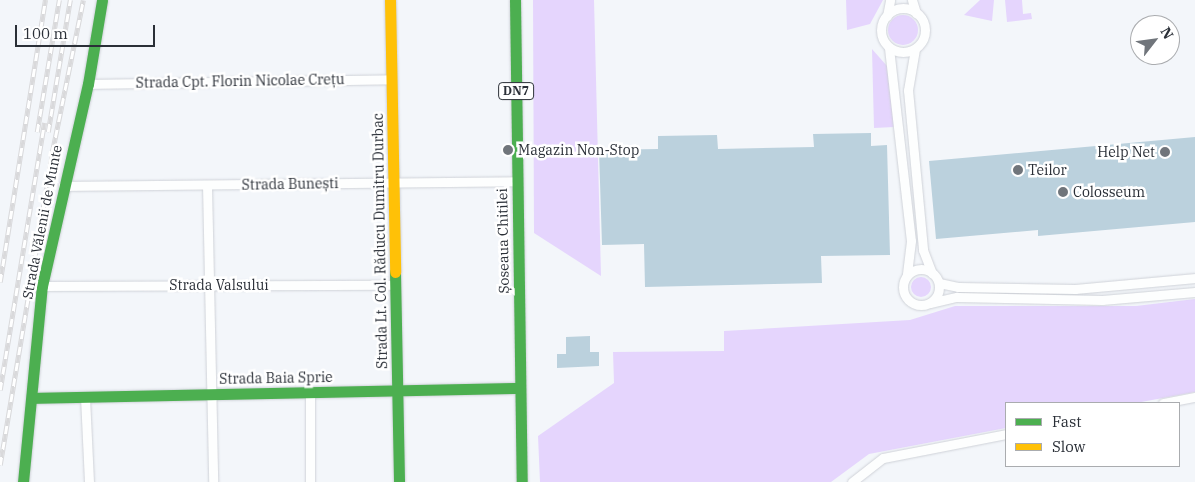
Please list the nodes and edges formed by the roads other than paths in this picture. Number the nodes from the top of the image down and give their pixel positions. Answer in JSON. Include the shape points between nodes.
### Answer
{"nodes":[{"id":1,"x":102,"y":0,"type":"edge"},
{"id":2,"x":390,"y":0,"type":"edge"},
{"id":3,"x":515,"y":0,"type":"edge"},
{"id":4,"x":890,"y":0,"type":"edge"},
{"id":5,"x":912,"y":0,"type":"edge"},
{"id":6,"x":916,"y":13,"type":"junction"},
{"id":7,"x":887,"y":16,"type":"junction"},
{"id":8,"x":889,"y":48,"type":"junction"},
{"id":9,"x":915,"y":49,"type":"junction"},
{"id":10,"x":392,"y":79,"type":"junction"},
{"id":11,"x":88,"y":84,"type":"junction"},
{"id":12,"x":517,"y":181,"type":"junction"},
{"id":13,"x":394,"y":182,"type":"junction"},
{"id":14,"x":207,"y":185,"type":"junction"},
{"id":15,"x":63,"y":186,"type":"junction"},
{"id":16,"x":932,"y":273,"type":"junction"},
{"id":17,"x":907,"y":276,"type":"junction"},
{"id":18,"x":1195,"y":278,"type":"edge"},
{"id":19,"x":938,"y":282,"type":"junction"},
{"id":20,"x":395,"y":284,"type":"junction"},
{"id":21,"x":42,"y":286,"type":"junction"},
{"id":22,"x":209,"y":286,"type":"junction"},
{"id":23,"x":1195,"y":292,"type":"edge"},
{"id":24,"x":930,"y":303,"type":"junction"},
{"id":25,"x":520,"y":388,"type":"junction"},
{"id":26,"x":397,"y":391,"type":"junction"},
{"id":27,"x":310,"y":393,"type":"junction"},
{"id":28,"x":211,"y":395,"type":"junction"},
{"id":29,"x":85,"y":397,"type":"junction"},
{"id":30,"x":1195,"y":397,"type":"edge"},
{"id":31,"x":32,"y":398,"type":"junction"},
{"id":32,"x":1168,"y":402,"type":"edge"},
{"id":33,"x":1005,"y":434,"type":"edge"},
{"id":34,"x":23,"y":482,"type":"edge"},
{"id":35,"x":90,"y":482,"type":"edge"},
{"id":36,"x":213,"y":482,"type":"edge"},
{"id":37,"x":310,"y":482,"type":"edge"},
{"id":38,"x":400,"y":482,"type":"edge"},
{"id":39,"x":522,"y":482,"type":"edge"},
{"id":40,"x":853,"y":482,"type":"edge"}],
"edges":[{"from":1,"to":11,"type":"street","name":"Strada Vălenii de Munte"},
{"from":2,"to":10,"type":"street","name":"Strada Lt. Col. Răducu Dumitru Durbac"},
{"from":3,"to":12,"type":"street","name":"Șoseaua Chitilei","number":"DN7"},
{"from":4,"to":7,"type":"street"},
{"from":5,"to":6,"type":"street"},
{"from":6,"to":7,"type":"street","via":[[898,9]]},
{"from":6,"to":9,"type":"street","via":[[925,33]]},
{"from":7,"to":8,"type":"street","via":[[881,29]]},
{"from":8,"to":9,"type":"street","via":[[902,52]]},
{"from":8,"to":17,"type":"street","via":[[911,241]]},
{"from":9,"to":16,"type":"street","via":[[908,90],[923,250]]},
{"from":10,"to":11,"type":"street","name":"Strada Cpt. Florin Nicolae Crețu"},
{"from":10,"to":13,"type":"street","name":"Strada Lt. Col. Răducu Dumitru Durbac"},
{"from":11,"to":15,"type":"street","name":"Strada Vălenii de Munte"},
{"from":12,"to":13,"type":"street","name":"Strada Bunești"},
{"from":12,"to":25,"type":"street","name":"Șoseaua Chitilei","number":"DN7"},
{"from":13,"to":14,"type":"street","name":"Strada Bunești"},
{"from":13,"to":20,"type":"street","name":"Strada Lt. Col. Răducu Dumitru Durbac"},
{"from":14,"to":15,"type":"street","name":"Strada Bunești"},
{"from":14,"to":22,"type":"street"},
{"from":15,"to":21,"type":"street","name":"Strada Vălenii de Munte"},
{"from":16,"to":17,"type":"street","via":[[916,270]]},
{"from":16,"to":19,"type":"street"},
{"from":17,"to":24,"type":"street","via":[[903,288],[908,299],[918,305]]},
{"from":18,"to":19,"type":"street","via":[[1075,289],[958,287]]},
{"from":19,"to":24,"type":"street","via":[[938,294]]},
{"from":20,"to":22,"type":"street","name":"Strada Valsului"},
{"from":20,"to":26,"type":"street","name":"Strada Lt. Col. Răducu Dumitru Durbac"},
{"from":21,"to":22,"type":"street","name":"Strada Valsului"},
{"from":21,"to":31,"type":"street","name":"Strada Vălenii de Munte"},
{"from":22,"to":28,"type":"street"},
{"from":23,"to":24,"type":"street","via":[[1102,300],[958,297]]},
{"from":25,"to":26,"type":"street","name":"Strada Baia Sprie"},
{"from":25,"to":39,"type":"street","name":"Șoseaua Chitilei","number":"DN7"},
{"from":26,"to":27,"type":"street","name":"Strada Baia Sprie"},
{"from":26,"to":38,"type":"street","name":"Strada Lt. Col. Răducu Dumitru Durbac"},
{"from":27,"to":28,"type":"street","name":"Strada Baia Sprie"},
{"from":27,"to":37,"type":"street"},
{"from":28,"to":29,"type":"street","name":"Strada Baia Sprie"},
{"from":28,"to":36,"type":"street"},
{"from":29,"to":31,"type":"street","name":"Strada Baia Sprie"},
{"from":29,"to":35,"type":"street"},
{"from":30,"to":32,"type":"street"},
{"from":31,"to":34,"type":"street","name":"Strada Vălenii de Munte"},
{"from":33,"to":40,"type":"street","via":[[884,458]]}]}
